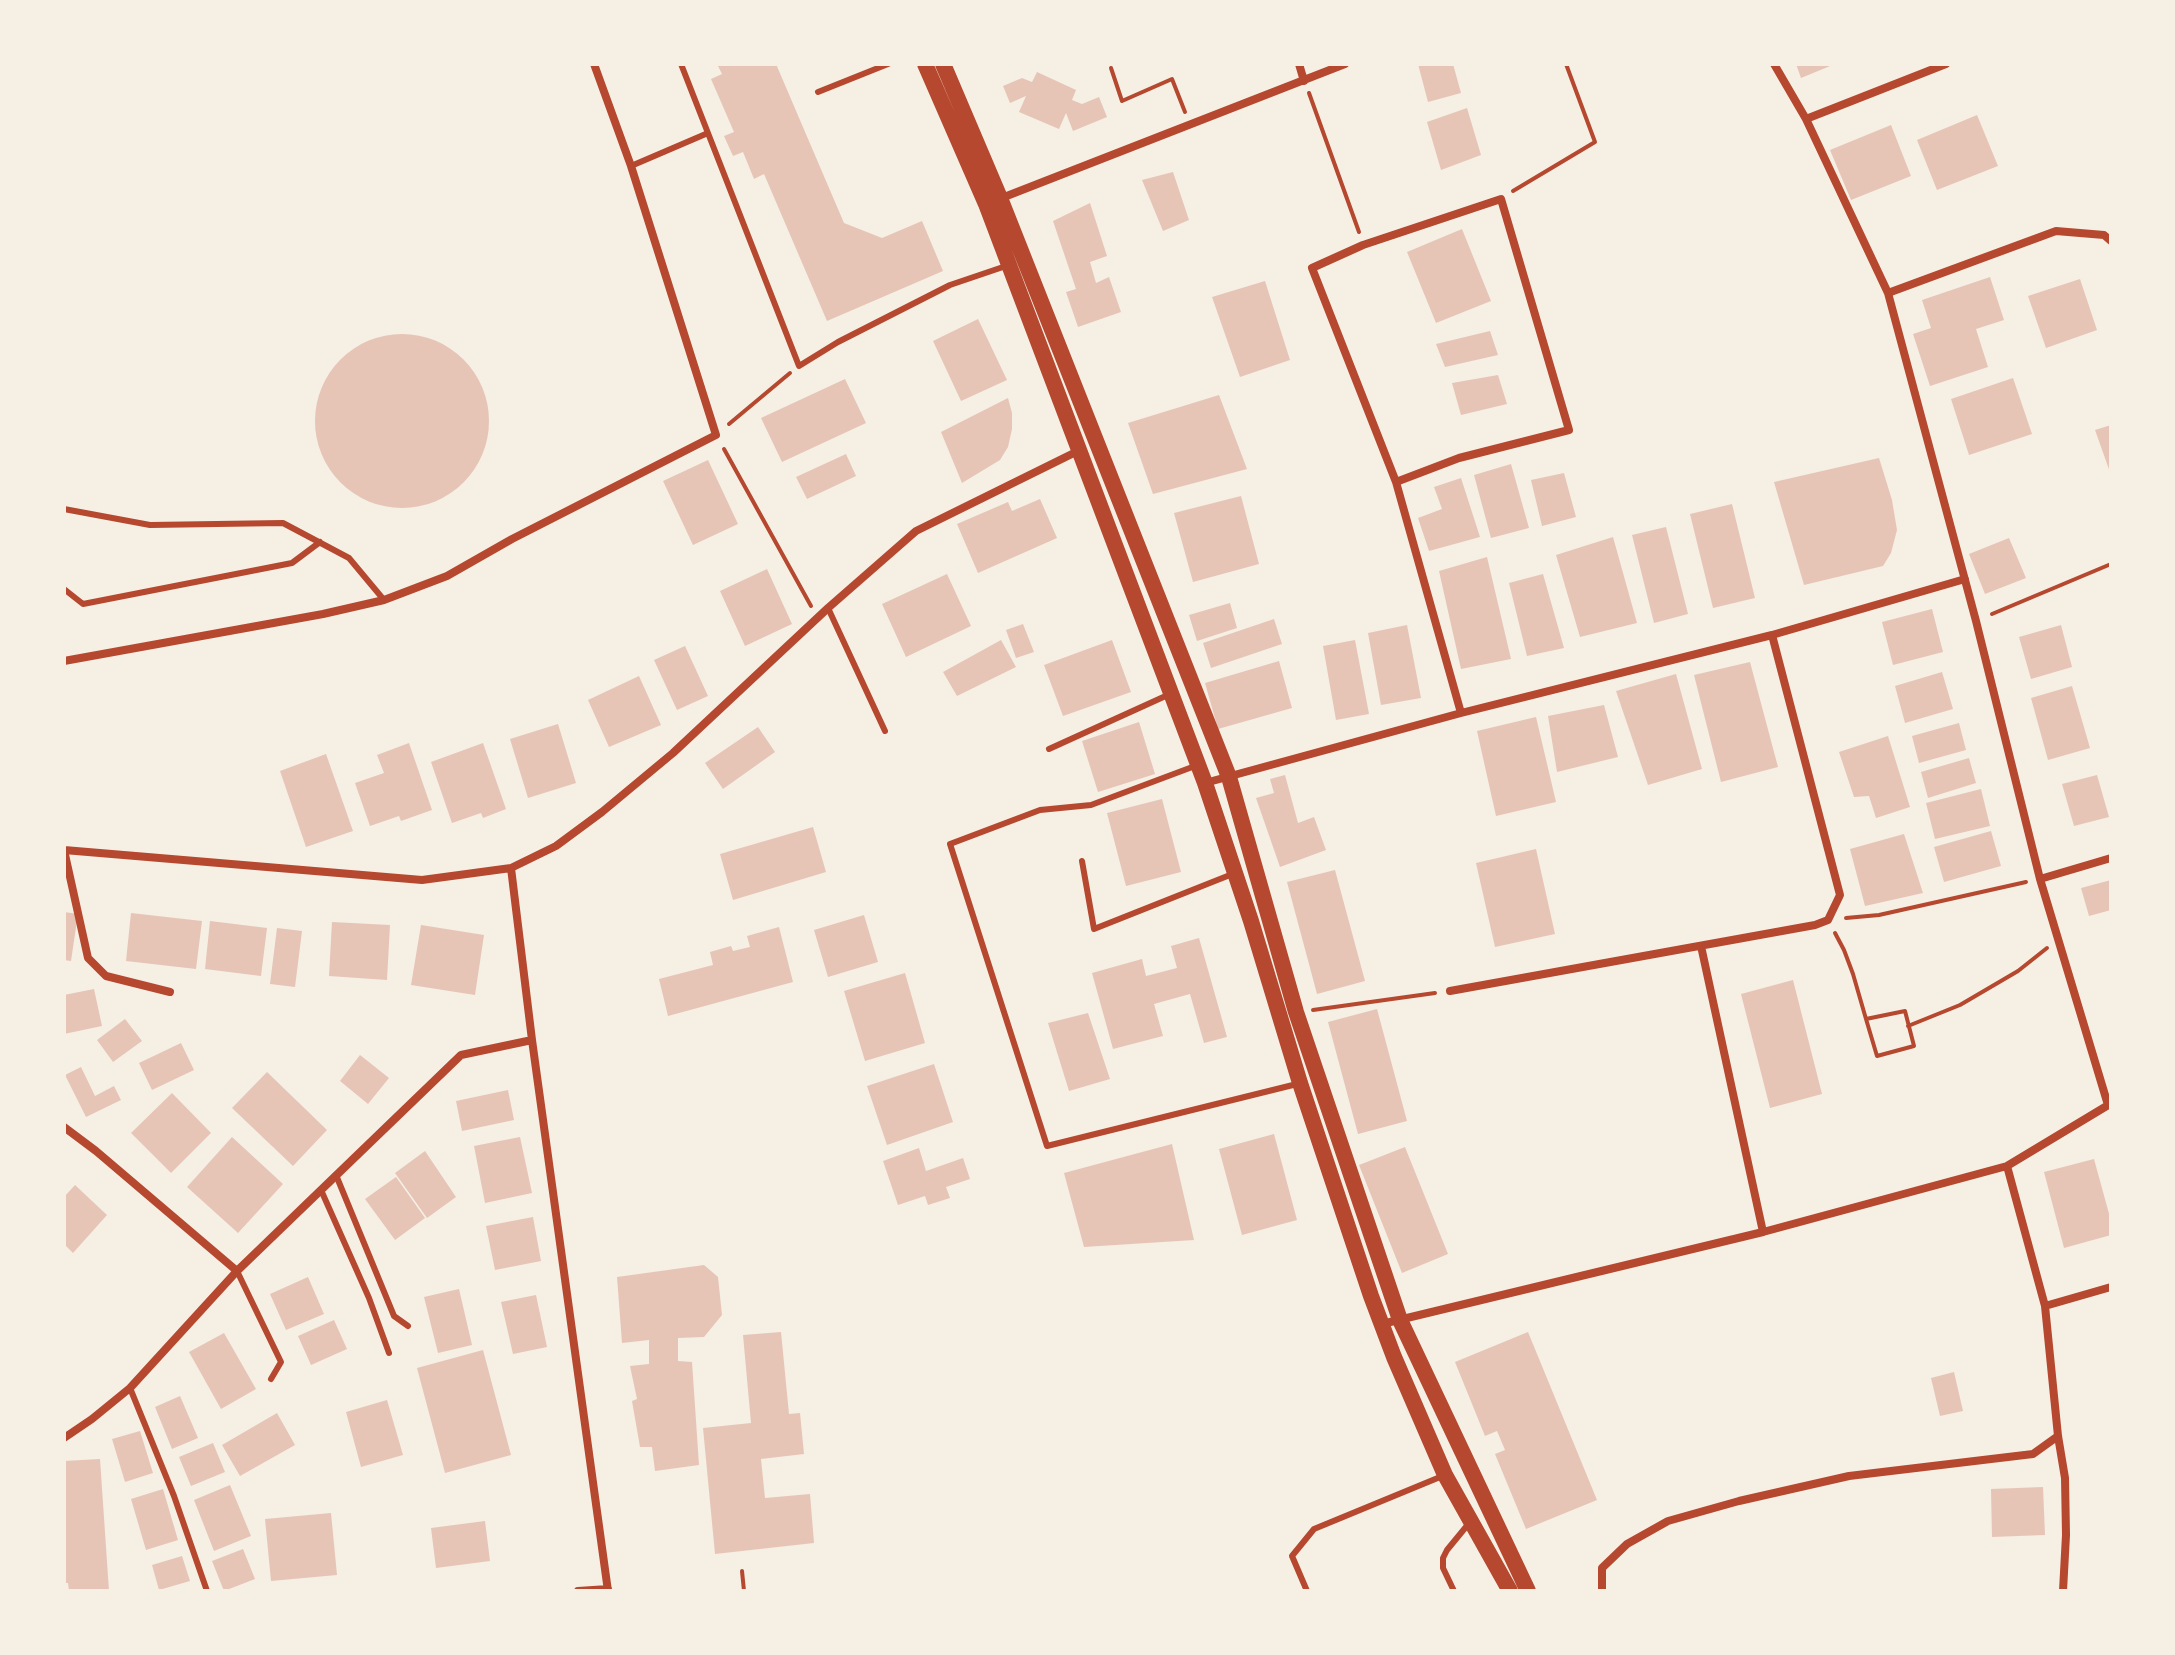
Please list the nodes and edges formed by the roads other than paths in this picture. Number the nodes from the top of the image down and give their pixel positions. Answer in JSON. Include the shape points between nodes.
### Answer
{"nodes":[{"id":1,"x":594,"y":64,"type":"edge"},
{"id":2,"x":681,"y":64,"type":"edge"},
{"id":3,"x":888,"y":64,"type":"edge"},
{"id":4,"x":925,"y":64,"type":"edge"},
{"id":5,"x":943,"y":64,"type":"edge"},
{"id":6,"x":1299,"y":64,"type":"edge"},
{"id":7,"x":1345,"y":64,"type":"edge"},
{"id":8,"x":1774,"y":64,"type":"edge"},
{"id":9,"x":1946,"y":64,"type":"edge"},
{"id":10,"x":1304,"y":81,"type":"junction"},
{"id":11,"x":818,"y":92,"type":"dead end"},
{"id":12,"x":1806,"y":119,"type":"junction"},
{"id":13,"x":708,"y":133,"type":"junction"},
{"id":14,"x":631,"y":166,"type":"junction"},
{"id":15,"x":993,"y":201,"type":"junction"},
{"id":16,"x":2111,"y":241,"type":"edge"},
{"id":17,"x":1009,"y":265,"type":"junction"},
{"id":18,"x":1888,"y":293,"type":"junction"},
{"id":19,"x":1097,"y":442,"type":"junction"},
{"id":20,"x":1080,"y":450,"type":"junction"},
{"id":21,"x":1396,"y":482,"type":"junction"},
{"id":22,"x":64,"y":509,"type":"edge"},
{"id":23,"x":320,"y":542,"type":"junction"},
{"id":24,"x":1965,"y":579,"type":"junction"},
{"id":25,"x":64,"y":589,"type":"edge"},
{"id":26,"x":384,"y":600,"type":"junction"},
{"id":27,"x":828,"y":608,"type":"junction"},
{"id":28,"x":1772,"y":635,"type":"junction"},
{"id":29,"x":64,"y":661,"type":"edge"},
{"id":30,"x":1171,"y":694,"type":"junction"},
{"id":31,"x":1461,"y":713,"type":"junction"},
{"id":32,"x":885,"y":731,"type":"dead end"},
{"id":33,"x":1049,"y":749,"type":"dead end"},
{"id":34,"x":1198,"y":765,"type":"junction"},
{"id":35,"x":1229,"y":777,"type":"junction"},
{"id":36,"x":1205,"y":783,"type":"junction"},
{"id":37,"x":64,"y":850,"type":"edge"},
{"id":38,"x":2111,"y":858,"type":"edge"},
{"id":39,"x":1082,"y":861,"type":"dead end"},
{"id":40,"x":511,"y":868,"type":"junction"},
{"id":41,"x":1235,"y":872,"type":"junction"},
{"id":42,"x":2040,"y":879,"type":"junction"},
{"id":43,"x":1701,"y":946,"type":"junction"},
{"id":44,"x":1450,"y":991,"type":"road end"},
{"id":45,"x":170,"y":992,"type":"dead end"},
{"id":46,"x":532,"y":1040,"type":"junction"},
{"id":47,"x":1300,"y":1083,"type":"junction"},
{"id":48,"x":2110,"y":1104,"type":"edge"},
{"id":49,"x":64,"y":1127,"type":"edge"},
{"id":50,"x":2007,"y":1166,"type":"junction"},
{"id":51,"x":336,"y":1175,"type":"junction"},
{"id":52,"x":321,"y":1190,"type":"junction"},
{"id":53,"x":1763,"y":1232,"type":"junction"},
{"id":54,"x":237,"y":1271,"type":"junction"},
{"id":55,"x":2111,"y":1287,"type":"edge"},
{"id":56,"x":2045,"y":1306,"type":"junction"},
{"id":57,"x":1400,"y":1320,"type":"junction"},
{"id":58,"x":1382,"y":1324,"type":"junction"},
{"id":59,"x":408,"y":1326,"type":"dead end"},
{"id":60,"x":389,"y":1353,"type":"dead end"},
{"id":61,"x":271,"y":1379,"type":"dead end"},
{"id":62,"x":130,"y":1388,"type":"junction"},
{"id":63,"x":2058,"y":1436,"type":"junction"},
{"id":64,"x":64,"y":1438,"type":"edge"},
{"id":65,"x":1445,"y":1475,"type":"junction"},
{"id":66,"x":1470,"y":1522,"type":"junction"},
{"id":67,"x":608,"y":1590,"type":"edge"},
{"id":68,"x":207,"y":1591,"type":"edge"},
{"id":69,"x":578,"y":1591,"type":"edge"},
{"id":70,"x":1307,"y":1591,"type":"edge"},
{"id":71,"x":1454,"y":1591,"type":"edge"},
{"id":72,"x":1510,"y":1591,"type":"edge"},
{"id":73,"x":1528,"y":1591,"type":"edge"},
{"id":74,"x":1602,"y":1591,"type":"edge"},
{"id":75,"x":2063,"y":1591,"type":"edge"}],
"edges":[{"from":1,"to":14,"type":"street"},
{"from":2,"to":13,"type":"lane"},
{"from":3,"to":11,"type":"lane"},
{"from":4,"to":15,"type":"main road"},
{"from":5,"to":15,"type":"main road"},
{"from":6,"to":10,"type":"street"},
{"from":7,"to":10,"type":"street"},
{"from":8,"to":12,"type":"street"},
{"from":9,"to":12,"type":"street"},
{"from":10,"to":15,"type":"street"},
{"from":12,"to":18,"type":"street"},
{"from":13,"to":14,"type":"lane"},
{"from":13,"to":17,"type":"lane","via":[[799,366],[950,285]]},
{"from":14,"to":26,"type":"street","via":[[716,435],[447,576]]},
{"from":15,"to":17,"type":"main road"},
{"from":15,"to":19,"type":"main road"},
{"from":16,"to":18,"type":"street","via":[[2104,235],[2056,231]]},
{"from":17,"to":20,"type":"main road"},
{"from":18,"to":24,"type":"street"},
{"from":19,"to":20,"type":"street"},
{"from":19,"to":35,"type":"main road"},
{"from":20,"to":27,"type":"street","via":[[916,531]]},
{"from":20,"to":30,"type":"main road"},
{"from":21,"to":21,"type":"street","via":[[1459,458],[1569,430],[1501,199],[1363,245],[1312,268]]},
{"from":21,"to":31,"type":"street"},
{"from":22,"to":23,"type":"lane","via":[[150,525],[283,523]]},
{"from":23,"to":25,"type":"lane","via":[[292,563],[83,604]]},
{"from":23,"to":26,"type":"lane","via":[[349,558]]},
{"from":24,"to":28,"type":"street"},
{"from":24,"to":42,"type":"street"},
{"from":26,"to":29,"type":"street"},
{"from":27,"to":32,"type":"lane"},
{"from":27,"to":40,"type":"street","via":[[595,818],[556,846]]},
{"from":28,"to":31,"type":"street"},
{"from":28,"to":43,"type":"street","via":[[1840,895],[1828,920],[1815,925]]},
{"from":30,"to":33,"type":"lane"},
{"from":30,"to":34,"type":"main road"},
{"from":31,"to":35,"type":"street"},
{"from":34,"to":36,"type":"main road"},
{"from":34,"to":47,"type":"lane","via":[[1091,805],[1040,810],[950,844],[1042,1131],[1047,1146]]},
{"from":35,"to":36,"type":"street"},
{"from":35,"to":57,"type":"main road","via":[[1296,1012]]},
{"from":36,"to":41,"type":"main road"},
{"from":37,"to":40,"type":"street","via":[[422,880]]},
{"from":37,"to":45,"type":"street","via":[[88,958],[106,976]]},
{"from":38,"to":42,"type":"street"},
{"from":39,"to":41,"type":"lane","via":[[1094,929]]},
{"from":40,"to":46,"type":"street"},
{"from":41,"to":47,"type":"main road"},
{"from":42,"to":48,"type":"street"},
{"from":43,"to":44,"type":"street"},
{"from":43,"to":53,"type":"street"},
{"from":46,"to":51,"type":"street","via":[[461,1055]]},
{"from":46,"to":67,"type":"street"},
{"from":47,"to":58,"type":"main road"},
{"from":48,"to":50,"type":"street"},
{"from":49,"to":54,"type":"street"},
{"from":50,"to":53,"type":"street"},
{"from":50,"to":56,"type":"street"},
{"from":51,"to":52,"type":"street"},
{"from":51,"to":59,"type":"lane","via":[[394,1316]]},
{"from":52,"to":54,"type":"street"},
{"from":52,"to":60,"type":"lane"},
{"from":53,"to":57,"type":"street"},
{"from":54,"to":61,"type":"lane","via":[[281,1362]]},
{"from":54,"to":62,"type":"street"},
{"from":55,"to":56,"type":"street"},
{"from":56,"to":63,"type":"street"},
{"from":57,"to":58,"type":"street"},
{"from":57,"to":73,"type":"main road"},
{"from":58,"to":65,"type":"main road"},
{"from":62,"to":64,"type":"street"},
{"from":62,"to":68,"type":"lane"},
{"from":63,"to":74,"type":"street","via":[[2033,1454],[1849,1476],[1668,1521],[1627,1544],[1602,1568]]},
{"from":63,"to":75,"type":"street","via":[[2065,1478]]},
{"from":65,"to":66,"type":"main road"},
{"from":65,"to":70,"type":"lane","via":[[1314,1529],[1292,1556]]},
{"from":66,"to":71,"type":"lane","via":[[1443,1558]]},
{"from":66,"to":72,"type":"main road"},
{"from":67,"to":69,"type":"street"}]}
